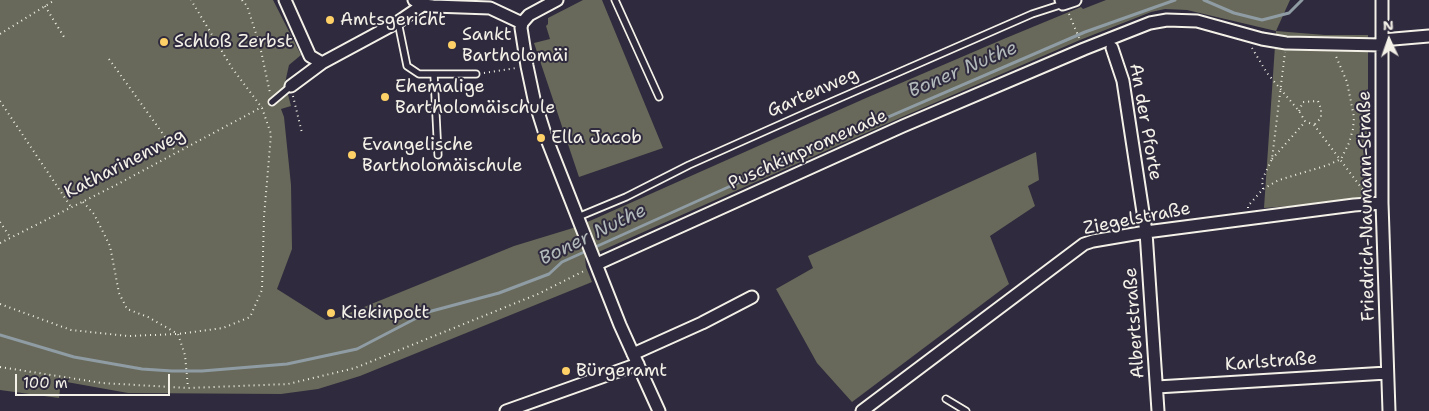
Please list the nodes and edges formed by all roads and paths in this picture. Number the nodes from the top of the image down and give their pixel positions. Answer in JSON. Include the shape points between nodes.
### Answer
{"nodes":[{"id":1,"x":55,"y":0,"type":"edge"},
{"id":2,"x":191,"y":0,"type":"edge"},
{"id":3,"x":242,"y":0,"type":"edge"},
{"id":4,"x":285,"y":0,"type":"edge"},
{"id":5,"x":557,"y":0,"type":"edge"},
{"id":6,"x":615,"y":0,"type":"edge"},
{"id":7,"x":1075,"y":0,"type":"edge"},
{"id":8,"x":1382,"y":0,"type":"edge"},
{"id":9,"x":418,"y":2,"type":"edge"},
{"id":10,"x":1062,"y":2,"type":"edge"},
{"id":11,"x":539,"y":4,"type":"edge"},
{"id":12,"x":45,"y":6,"type":"junction"},
{"id":13,"x":398,"y":22,"type":"junction"},
{"id":14,"x":522,"y":23,"type":"junction"},
{"id":15,"x":1073,"y":26,"type":"dead end"},
{"id":16,"x":0,"y":34,"type":"edge"},
{"id":17,"x":1247,"y":35,"type":"junction"},
{"id":18,"x":1429,"y":36,"type":"edge"},
{"id":19,"x":64,"y":37,"type":"dead end"},
{"id":20,"x":1079,"y":39,"type":"dead end"},
{"id":21,"x":1382,"y":42,"type":"junction"},
{"id":22,"x":1286,"y":43,"type":"junction"},
{"id":23,"x":1333,"y":44,"type":"junction"},
{"id":24,"x":1112,"y":48,"type":"dead end"},
{"id":25,"x":109,"y":58,"type":"dead end"},
{"id":26,"x":322,"y":63,"type":"junction"},
{"id":27,"x":526,"y":66,"type":"junction"},
{"id":28,"x":476,"y":74,"type":"joint"},
{"id":29,"x":434,"y":75,"type":"junction"},
{"id":30,"x":291,"y":86,"type":"junction"},
{"id":31,"x":1280,"y":88,"type":"junction"},
{"id":32,"x":659,"y":97,"type":"dead end"},
{"id":33,"x":0,"y":101,"type":"edge"},
{"id":34,"x":272,"y":102,"type":"joint"},
{"id":35,"x":262,"y":108,"type":"junction"},
{"id":36,"x":1299,"y":112,"type":"junction"},
{"id":37,"x":1305,"y":122,"type":"junction"},
{"id":38,"x":1314,"y":125,"type":"junction"},
{"id":39,"x":302,"y":133,"type":"dead end"},
{"id":40,"x":176,"y":152,"type":"junction"},
{"id":41,"x":438,"y":155,"type":"dead end"},
{"id":42,"x":1341,"y":158,"type":"junction"},
{"id":43,"x":1272,"y":159,"type":"junction"},
{"id":44,"x":1263,"y":189,"type":"junction"},
{"id":45,"x":82,"y":201,"type":"junction"},
{"id":46,"x":1382,"y":203,"type":"junction"},
{"id":47,"x":71,"y":207,"type":"junction"},
{"id":48,"x":578,"y":218,"type":"junction"},
{"id":49,"x":1247,"y":218,"type":"junction"},
{"id":50,"x":0,"y":222,"type":"edge"},
{"id":51,"x":1146,"y":232,"type":"junction"},
{"id":52,"x":10,"y":238,"type":"junction"},
{"id":53,"x":0,"y":243,"type":"edge"},
{"id":54,"x":596,"y":261,"type":"junction"},
{"id":55,"x":752,"y":297,"type":"dead end"},
{"id":56,"x":0,"y":304,"type":"edge"},
{"id":57,"x":178,"y":334,"type":"junction"},
{"id":58,"x":635,"y":359,"type":"junction"},
{"id":59,"x":0,"y":367,"type":"edge"},
{"id":60,"x":1387,"y":373,"type":"junction"},
{"id":61,"x":1157,"y":387,"type":"junction"},
{"id":62,"x":188,"y":388,"type":"junction"},
{"id":63,"x":946,"y":399,"type":"dead end"},
{"id":64,"x":506,"y":411,"type":"edge"},
{"id":65,"x":659,"y":411,"type":"edge"},
{"id":66,"x":862,"y":411,"type":"edge"},
{"id":67,"x":966,"y":411,"type":"edge"},
{"id":68,"x":1158,"y":411,"type":"edge"},
{"id":69,"x":1389,"y":411,"type":"edge"}],
"edges":[{"from":1,"to":12,"type":"path"},
{"from":2,"to":35,"type":"path","via":[[232,68]]},
{"from":3,"to":34,"type":"path","via":[[260,46]]},
{"from":4,"to":26,"type":"street","via":[[310,56]]},
{"from":5,"to":11,"type":"street"},
{"from":6,"to":32,"type":"lane"},
{"from":7,"to":10,"type":"street"},
{"from":8,"to":21,"type":"street","name":"Friedrich-Naumann-Straße"},
{"from":9,"to":13,"type":"street"},
{"from":9,"to":14,"type":"street","via":[[490,8]]},
{"from":10,"to":48,"type":"lane","name":"Gartenweg","via":[[782,123]]},
{"from":11,"to":14,"type":"street"},
{"from":12,"to":16,"type":"path"},
{"from":12,"to":19,"type":"path"},
{"from":13,"to":26,"type":"street"},
{"from":13,"to":29,"type":"lane","via":[[407,66],[419,74]]},
{"from":14,"to":27,"type":"street"},
{"from":15,"to":20,"type":"path"},
{"from":17,"to":22,"type":"street","name":"Puschkinpromenade"},
{"from":17,"to":31,"type":"path","via":[[1255,54]]},
{"from":17,"to":54,"type":"street","name":"Puschkinpromenade","via":[[1196,21],[1150,23]]},
{"from":18,"to":21,"type":"street","name":"Puschkinpromenade"},
{"from":21,"to":23,"type":"street","name":"Puschkinpromenade"},
{"from":21,"to":46,"type":"street","name":"Friedrich-Naumann-Straße"},
{"from":22,"to":23,"type":"street","name":"Puschkinpromenade"},
{"from":22,"to":31,"type":"path"},
{"from":23,"to":42,"type":"path","via":[[1347,82],[1353,112],[1353,129]]},
{"from":24,"to":51,"type":"street","name":"An der Pforte","via":[[1124,81]]},
{"from":25,"to":40,"type":"path"},
{"from":26,"to":30,"type":"street"},
{"from":27,"to":28,"type":"path"},
{"from":27,"to":48,"type":"street","via":[[546,137]]},
{"from":28,"to":29,"type":"lane"},
{"from":29,"to":41,"type":"lane"},
{"from":30,"to":34,"type":"lane"},
{"from":30,"to":39,"type":"path"},
{"from":31,"to":36,"type":"path"},
{"from":31,"to":43,"type":"path"},
{"from":33,"to":47,"type":"path"},
{"from":35,"to":40,"type":"path","name":"Katharinenweg"},
{"from":35,"to":57,"type":"path","via":[[271,134],[262,290],[250,317],[223,328]]},
{"from":36,"to":37,"type":"path"},
{"from":36,"to":38,"type":"path","via":[[1302,102],[1318,101],[1321,118]]},
{"from":37,"to":38,"type":"path"},
{"from":37,"to":43,"type":"path"},
{"from":38,"to":42,"type":"path"},
{"from":40,"to":45,"type":"path","name":"Katharinenweg"},
{"from":42,"to":44,"type":"path"},
{"from":42,"to":46,"type":"path","via":[[1363,190]]},
{"from":43,"to":44,"type":"path","via":[[1262,180]]},
{"from":44,"to":49,"type":"path","via":[[1248,206]]},
{"from":45,"to":47,"type":"path","name":"Katharinenweg"},
{"from":45,"to":57,"type":"path","via":[[94,214],[110,246],[119,293],[127,309]]},
{"from":46,"to":49,"type":"street","name":"Ziegelstraße"},
{"from":46,"to":60,"type":"street","name":"Friedrich-Naumann-Straße"},
{"from":47,"to":52,"type":"path","name":"Katharinenweg"},
{"from":48,"to":54,"type":"street"},
{"from":49,"to":51,"type":"street","name":"Ziegelstraße"},
{"from":50,"to":52,"type":"path"},
{"from":51,"to":61,"type":"street","name":"Albertstraße"},
{"from":51,"to":66,"type":"street","name":"Ziegelstraße","via":[[1093,240],[1078,248]]},
{"from":52,"to":53,"type":"path","name":"Katharinenweg"},
{"from":54,"to":58,"type":"street"},
{"from":54,"to":62,"type":"path","via":[[538,294],[355,368],[288,384]]},
{"from":55,"to":58,"type":"street"},
{"from":56,"to":57,"type":"path","via":[[70,330],[128,336]]},
{"from":57,"to":62,"type":"path","via":[[185,356]]},
{"from":58,"to":64,"type":"street"},
{"from":58,"to":65,"type":"street"},
{"from":59,"to":62,"type":"path","via":[[102,383]]},
{"from":60,"to":61,"type":"street","name":"Karlstraße"},
{"from":60,"to":69,"type":"street","name":"Friedrich-Naumann-Straße"},
{"from":61,"to":68,"type":"street","name":"Albertstraße"},
{"from":63,"to":67,"type":"lane"}]}
